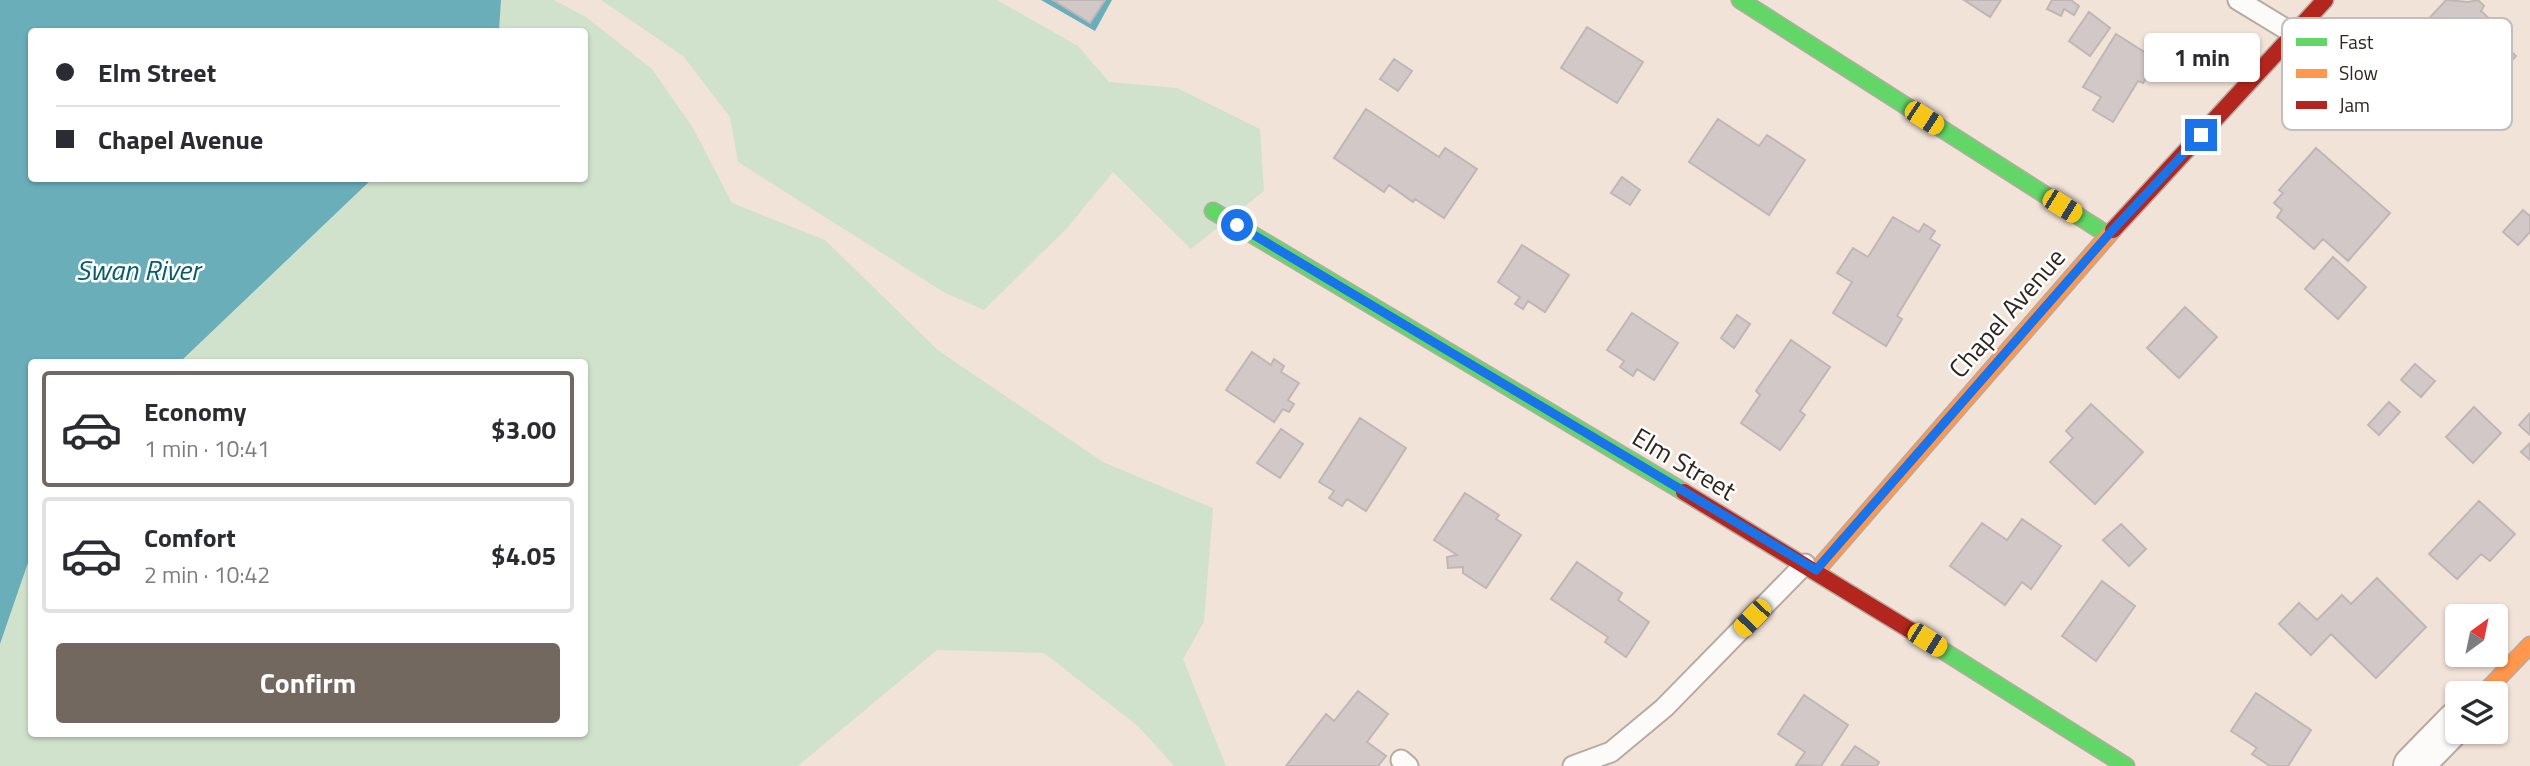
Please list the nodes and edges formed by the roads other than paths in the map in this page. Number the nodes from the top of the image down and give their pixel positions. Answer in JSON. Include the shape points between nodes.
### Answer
{"nodes":[{"id":1,"x":1740,"y":0,"type":"edge"},
{"id":2,"x":2238,"y":0,"type":"edge"},
{"id":3,"x":2325,"y":0,"type":"edge"},
{"id":4,"x":2309,"y":18,"type":"edge"},
{"id":5,"x":2282,"y":27,"type":"edge"},
{"id":6,"x":2282,"y":47,"type":"edge"},
{"id":7,"x":1213,"y":211,"type":"dead end"},
{"id":8,"x":2108,"y":235,"type":"junction"},
{"id":9,"x":1810,"y":567,"type":"junction"},
{"id":10,"x":2530,"y":645,"type":"edge"},
{"id":11,"x":2496,"y":681,"type":"edge"},
{"id":12,"x":2445,"y":733,"type":"edge"},
{"id":13,"x":1573,"y":766,"type":"edge"},
{"id":14,"x":2126,"y":766,"type":"edge"},
{"id":15,"x":2413,"y":766,"type":"edge"}],
"edges":[{"from":1,"to":8,"type":"street"},
{"from":2,"to":5,"type":"lane"},
{"from":3,"to":4,"type":"street","name":"Chapel Avenue"},
{"from":6,"to":8,"type":"street","name":"Chapel Avenue"},
{"from":7,"to":9,"type":"street","name":"Elm Street"},
{"from":8,"to":9,"type":"street","name":"Chapel Avenue"},
{"from":9,"to":13,"type":"lane","via":[[1664,708],[1611,752]]},
{"from":9,"to":14,"type":"street","name":"Elm Street"},
{"from":10,"to":11,"type":"street"},
{"from":12,"to":15,"type":"street"}]}
